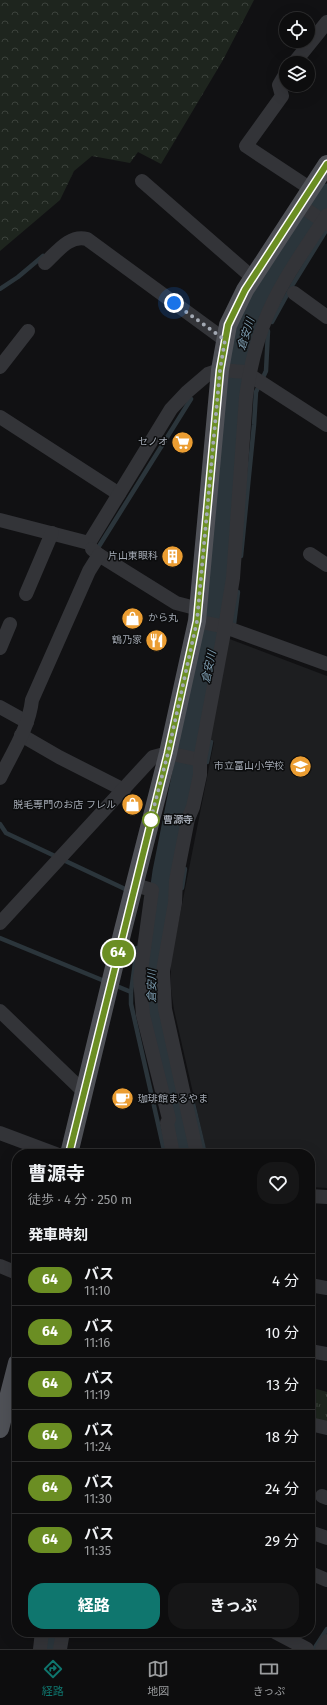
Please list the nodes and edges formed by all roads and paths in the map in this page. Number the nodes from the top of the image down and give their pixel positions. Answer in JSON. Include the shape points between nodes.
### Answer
{"nodes":[{"id":1,"x":327,"y":22,"type":"edge"},
{"id":2,"x":300,"y":56,"type":"edge"},
{"id":3,"x":281,"y":92,"type":"edge"},
{"id":4,"x":327,"y":164,"type":"edge"},
{"id":5,"x":142,"y":181,"type":"dead end"},
{"id":6,"x":311,"y":189,"type":"junction"},
{"id":7,"x":303,"y":208,"type":"junction"},
{"id":8,"x":325,"y":221,"type":"edge"},
{"id":9,"x":45,"y":263,"type":"dead end"},
{"id":10,"x":253,"y":278,"type":"junction"},
{"id":11,"x":294,"y":293,"type":"dead end"},
{"id":12,"x":327,"y":317,"type":"edge"},
{"id":13,"x":28,"y":330,"type":"dead end"},
{"id":14,"x":225,"y":340,"type":"junction"},
{"id":15,"x":0,"y":367,"type":"edge"},
{"id":16,"x":226,"y":370,"type":"junction"},
{"id":17,"x":254,"y":377,"type":"junction"},
{"id":18,"x":0,"y":416,"type":"edge"},
{"id":19,"x":327,"y":425,"type":"edge"},
{"id":20,"x":119,"y":494,"type":"junction"},
{"id":21,"x":0,"y":520,"type":"edge"},
{"id":22,"x":52,"y":533,"type":"junction"},
{"id":23,"x":94,"y":551,"type":"junction"},
{"id":24,"x":310,"y":554,"type":"dead end"},
{"id":25,"x":327,"y":565,"type":"edge"},
{"id":26,"x":26,"y":594,"type":"dead end"},
{"id":27,"x":198,"y":615,"type":"junction"},
{"id":28,"x":10,"y":624,"type":"dead end"},
{"id":29,"x":225,"y":627,"type":"junction"},
{"id":30,"x":0,"y":648,"type":"edge"},
{"id":31,"x":327,"y":664,"type":"edge"},
{"id":32,"x":0,"y":707,"type":"edge"},
{"id":33,"x":24,"y":720,"type":"junction"},
{"id":34,"x":21,"y":735,"type":"junction"},
{"id":35,"x":173,"y":754,"type":"junction"},
{"id":36,"x":197,"y":760,"type":"junction"},
{"id":37,"x":0,"y":778,"type":"edge"},
{"id":38,"x":124,"y":790,"type":"junction"},
{"id":39,"x":135,"y":885,"type":"junction"},
{"id":40,"x":0,"y":923,"type":"edge"},
{"id":41,"x":0,"y":1011,"type":"edge"},
{"id":42,"x":84,"y":1092,"type":"junction"},
{"id":43,"x":0,"y":1133,"type":"edge"},
{"id":44,"x":43,"y":1149,"type":"edge"},
{"id":45,"x":70,"y":1149,"type":"edge"},
{"id":46,"x":172,"y":1149,"type":"edge"},
{"id":47,"x":196,"y":1149,"type":"edge"},
{"id":48,"x":315,"y":1196,"type":"edge"},
{"id":49,"x":327,"y":1197,"type":"edge"},
{"id":50,"x":0,"y":1266,"type":"edge"},
{"id":51,"x":12,"y":1270,"type":"edge"},
{"id":52,"x":315,"y":1286,"type":"edge"},
{"id":53,"x":327,"y":1288,"type":"edge"},
{"id":54,"x":315,"y":1352,"type":"edge"},
{"id":55,"x":327,"y":1354,"type":"edge"},
{"id":56,"x":12,"y":1382,"type":"edge"},
{"id":57,"x":315,"y":1425,"type":"edge"},
{"id":58,"x":0,"y":1428,"type":"edge"},
{"id":59,"x":327,"y":1428,"type":"edge"},
{"id":60,"x":315,"y":1534,"type":"edge"},
{"id":61,"x":327,"y":1538,"type":"edge"},
{"id":62,"x":315,"y":1575,"type":"edge"},
{"id":63,"x":327,"y":1580,"type":"edge"},
{"id":64,"x":41,"y":1637,"type":"edge"},
{"id":65,"x":62,"y":1637,"type":"edge"},
{"id":66,"x":284,"y":1637,"type":"edge"},
{"id":67,"x":327,"y":1641,"type":"edge"},
{"id":68,"x":40,"y":1649,"type":"edge"},
{"id":69,"x":60,"y":1649,"type":"edge"},
{"id":70,"x":307,"y":1649,"type":"edge"},
{"id":71,"x":322,"y":1649,"type":"edge"}],
"edges":[{"from":1,"to":2,"type":"street"},
{"from":3,"to":6,"type":"street","via":[[282,96],[246,146]]},
{"from":4,"to":6,"type":"main road"},
{"from":5,"to":10,"type":"street"},
{"from":6,"to":7,"type":"main road"},
{"from":7,"to":8,"type":"street"},
{"from":7,"to":10,"type":"main road"},
{"from":8,"to":17,"type":"street","via":[[270,308],[261,330]]},
{"from":9,"to":14,"type":"street","via":[[73,239],[87,239]]},
{"from":10,"to":14,"type":"main road","via":[[233,312]]},
{"from":11,"to":12,"type":"street"},
{"from":13,"to":15,"type":"street"},
{"from":14,"to":16,"type":"main road"},
{"from":16,"to":17,"type":"street"},
{"from":16,"to":20,"type":"street","via":[[208,374],[171,410]]},
{"from":16,"to":27,"type":"main road"},
{"from":17,"to":19,"type":"street"},
{"from":17,"to":29,"type":"street","via":[[246,397],[233,578]]},
{"from":18,"to":20,"type":"street"},
{"from":20,"to":23,"type":"street"},
{"from":21,"to":22,"type":"street"},
{"from":22,"to":23,"type":"street"},
{"from":22,"to":26,"type":"street"},
{"from":23,"to":27,"type":"street"},
{"from":23,"to":33,"type":"street","via":[[89,571],[32,700],[31,712]]},
{"from":24,"to":25,"type":"street"},
{"from":27,"to":29,"type":"street"},
{"from":27,"to":35,"type":"main road"},
{"from":28,"to":30,"type":"street"},
{"from":29,"to":31,"type":"street"},
{"from":29,"to":36,"type":"street"},
{"from":32,"to":33,"type":"street"},
{"from":33,"to":34,"type":"street"},
{"from":34,"to":37,"type":"street"},
{"from":34,"to":38,"type":"street"},
{"from":35,"to":36,"type":"street"},
{"from":35,"to":38,"type":"street","via":[[154,757]]},
{"from":35,"to":39,"type":"main road"},
{"from":36,"to":47,"type":"street","via":[[200,775],[176,880],[175,903],[163,971],[165,1009]]},
{"from":38,"to":40,"type":"street"},
{"from":39,"to":42,"type":"main road"},
{"from":39,"to":46,"type":"street","via":[[152,890],[140,985],[143,1015],[169,1119],[167,1123]]},
{"from":41,"to":42,"type":"street"},
{"from":42,"to":45,"type":"main road"},
{"from":43,"to":44,"type":"street"},
{"from":48,"to":49,"type":"street"},
{"from":50,"to":51,"type":"street"},
{"from":52,"to":53,"type":"street"},
{"from":54,"to":55,"type":"street"},
{"from":56,"to":58,"type":"main road"},
{"from":57,"to":59,"type":"street"},
{"from":60,"to":61,"type":"street"},
{"from":62,"to":63,"type":"street"},
{"from":64,"to":68,"type":"street"},
{"from":65,"to":69,"type":"street"},
{"from":66,"to":70,"type":"street"},
{"from":67,"to":71,"type":"street"}]}
